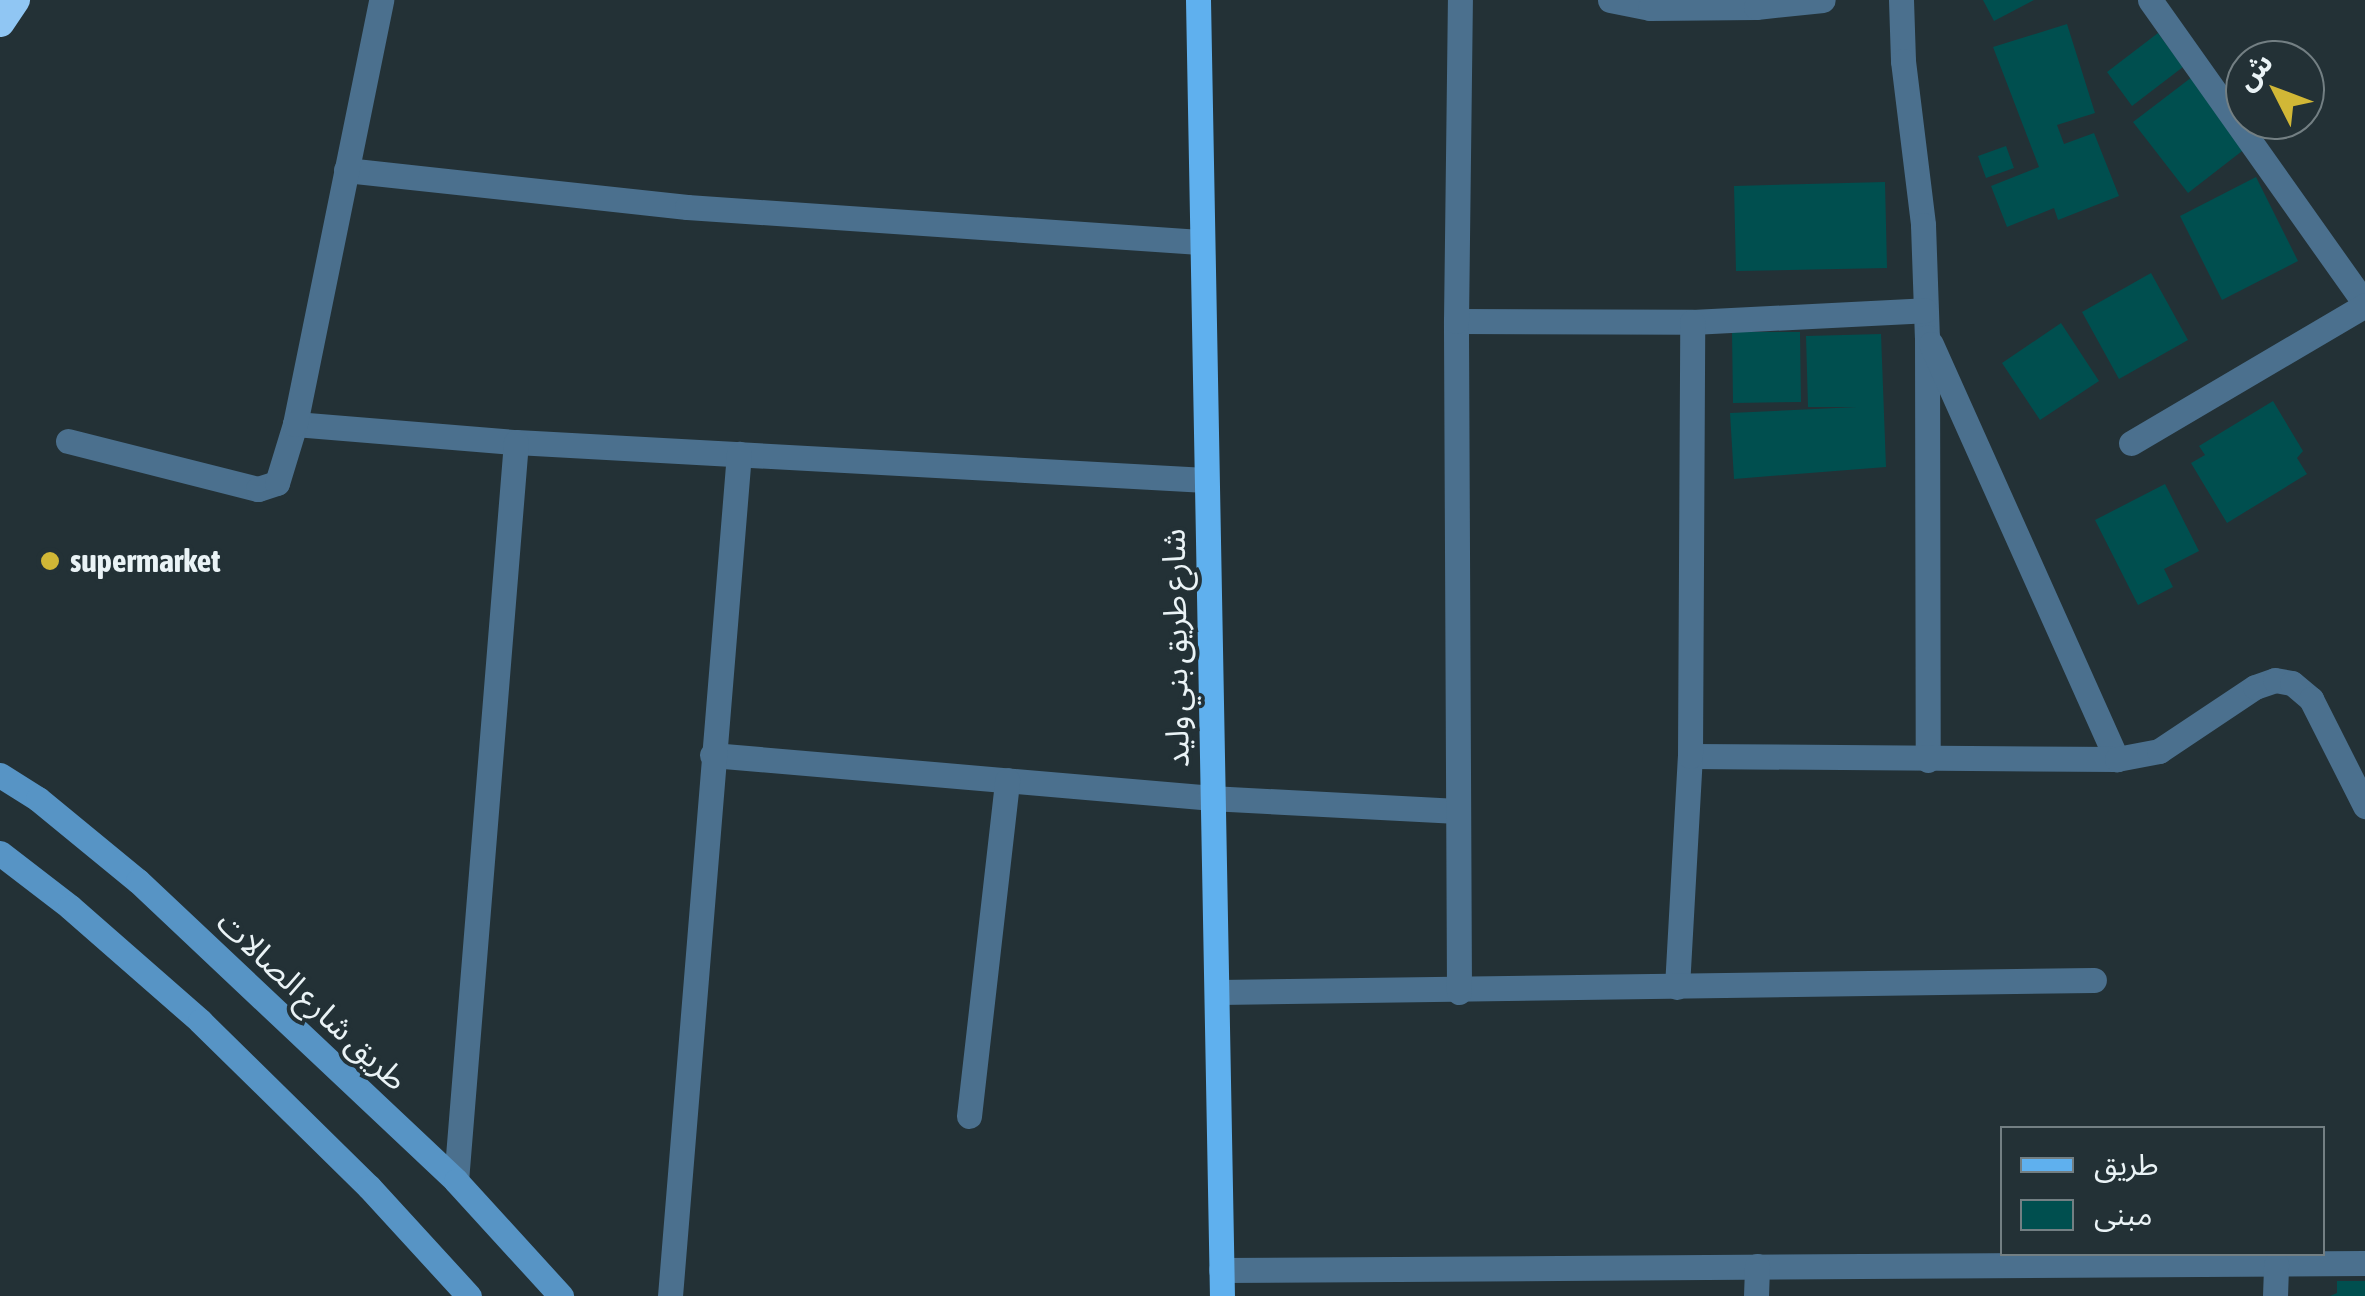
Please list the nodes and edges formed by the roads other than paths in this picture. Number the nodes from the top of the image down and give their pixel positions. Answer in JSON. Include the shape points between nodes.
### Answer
{"nodes":[{"id":1,"x":15,"y":0,"type":"edge"},
{"id":2,"x":381,"y":0,"type":"edge"},
{"id":3,"x":1198,"y":0,"type":"edge"},
{"id":4,"x":1460,"y":0,"type":"edge"},
{"id":5,"x":1610,"y":0,"type":"edge"},
{"id":6,"x":1823,"y":0,"type":"edge"},
{"id":7,"x":1900,"y":0,"type":"edge"},
{"id":8,"x":2150,"y":0,"type":"edge"},
{"id":9,"x":0,"y":22,"type":"edge"},
{"id":10,"x":346,"y":170,"type":"junction"},
{"id":11,"x":1200,"y":242,"type":"junction"},
{"id":12,"x":2365,"y":305,"type":"edge"},
{"id":13,"x":1925,"y":310,"type":"junction"},
{"id":14,"x":1456,"y":321,"type":"junction"},
{"id":15,"x":1692,"y":322,"type":"junction"},
{"id":16,"x":1927,"y":336,"type":"junction"},
{"id":17,"x":295,"y":424,"type":"junction"},
{"id":18,"x":68,"y":441,"type":"dead end"},
{"id":19,"x":516,"y":442,"type":"junction"},
{"id":20,"x":2131,"y":443,"type":"dead end"},
{"id":21,"x":739,"y":454,"type":"junction"},
{"id":22,"x":1206,"y":480,"type":"junction"},
{"id":23,"x":712,"y":754,"type":"junction"},
{"id":24,"x":1690,"y":756,"type":"junction"},
{"id":25,"x":2118,"y":759,"type":"junction"},
{"id":26,"x":1928,"y":760,"type":"junction"},
{"id":27,"x":0,"y":775,"type":"edge"},
{"id":28,"x":1007,"y":780,"type":"junction"},
{"id":29,"x":1210,"y":798,"type":"junction"},
{"id":30,"x":2365,"y":806,"type":"edge"},
{"id":31,"x":1458,"y":811,"type":"junction"},
{"id":32,"x":0,"y":854,"type":"edge"},
{"id":33,"x":2094,"y":980,"type":"dead end"},
{"id":34,"x":1677,"y":987,"type":"junction"},
{"id":35,"x":1219,"y":992,"type":"junction"},
{"id":36,"x":1459,"y":992,"type":"junction"},
{"id":37,"x":968,"y":1116,"type":"dead end"},
{"id":38,"x":456,"y":1181,"type":"junction"},
{"id":39,"x":2365,"y":1263,"type":"edge"},
{"id":40,"x":2276,"y":1264,"type":"junction"},
{"id":41,"x":1756,"y":1266,"type":"junction"},
{"id":42,"x":1221,"y":1270,"type":"junction"},
{"id":43,"x":468,"y":1296,"type":"edge"},
{"id":44,"x":561,"y":1296,"type":"edge"},
{"id":45,"x":670,"y":1296,"type":"edge"},
{"id":46,"x":1222,"y":1296,"type":"edge"},
{"id":47,"x":1756,"y":1296,"type":"edge"},
{"id":48,"x":2275,"y":1296,"type":"edge"}],
"edges":[{"from":1,"to":9,"type":"highway"},
{"from":2,"to":10,"type":"street"},
{"from":3,"to":11,"type":"main road","name":"شارع طريق بني وليد"},
{"from":4,"to":14,"type":"street"},
{"from":5,"to":6,"type":"street","via":[[1650,8]]},
{"from":7,"to":13,"type":"street"},
{"from":8,"to":12,"type":"street"},
{"from":10,"to":11,"type":"street","via":[[687,207]]},
{"from":10,"to":17,"type":"street"},
{"from":11,"to":22,"type":"main road","name":"شارع طريق بني وليد"},
{"from":12,"to":20,"type":"street"},
{"from":13,"to":15,"type":"street"},
{"from":13,"to":16,"type":"street"},
{"from":14,"to":15,"type":"street"},
{"from":14,"to":31,"type":"street"},
{"from":15,"to":24,"type":"street"},
{"from":16,"to":25,"type":"street"},
{"from":16,"to":26,"type":"street"},
{"from":17,"to":18,"type":"street","via":[[283,474],[258,489]]},
{"from":17,"to":19,"type":"street"},
{"from":19,"to":21,"type":"street"},
{"from":19,"to":38,"type":"street"},
{"from":21,"to":22,"type":"street"},
{"from":21,"to":23,"type":"street"},
{"from":22,"to":29,"type":"main road","name":"شارع طريق بني وليد"},
{"from":23,"to":28,"type":"street"},
{"from":23,"to":45,"type":"street"},
{"from":24,"to":26,"type":"street"},
{"from":24,"to":34,"type":"street"},
{"from":25,"to":26,"type":"street"},
{"from":25,"to":30,"type":"street","via":[[2159,752],[2256,688],[2276,680],[2292,683],[2311,699]]},
{"from":27,"to":38,"type":"street","name":"طريق شارع الصالات","via":[[138,881]]},
{"from":28,"to":29,"type":"street"},
{"from":28,"to":37,"type":"street"},
{"from":29,"to":31,"type":"street"},
{"from":29,"to":35,"type":"main road","name":"شارع طريق بني وليد"},
{"from":31,"to":36,"type":"street"},
{"from":32,"to":43,"type":"street","via":[[200,1021]]},
{"from":33,"to":34,"type":"street"},
{"from":34,"to":36,"type":"street"},
{"from":35,"to":36,"type":"street"},
{"from":35,"to":42,"type":"main road","name":"شارع طريق بني وليد"},
{"from":38,"to":44,"type":"street","name":"طريق شارع الصالات"},
{"from":39,"to":40,"type":"street"},
{"from":40,"to":41,"type":"street"},
{"from":40,"to":48,"type":"street"},
{"from":41,"to":42,"type":"street"},
{"from":41,"to":47,"type":"street"},
{"from":42,"to":46,"type":"main road","name":"شارع طريق بني وليد"}]}
